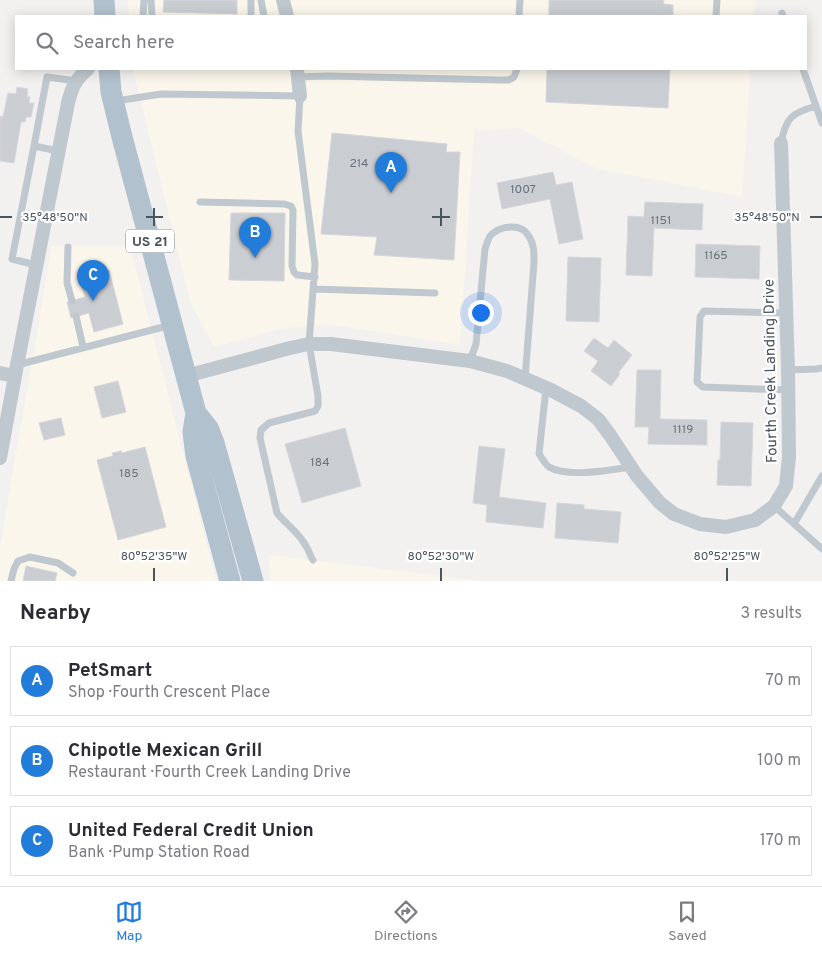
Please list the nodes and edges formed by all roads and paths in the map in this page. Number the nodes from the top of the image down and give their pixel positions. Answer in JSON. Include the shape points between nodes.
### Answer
{"nodes":[{"id":1,"x":104,"y":0,"type":"edge"},
{"id":2,"x":144,"y":0,"type":"edge"},
{"id":3,"x":151,"y":0,"type":"edge"},
{"id":4,"x":251,"y":0,"type":"edge"},
{"id":5,"x":261,"y":0,"type":"edge"},
{"id":6,"x":283,"y":0,"type":"edge"},
{"id":7,"x":520,"y":0,"type":"edge"},
{"id":8,"x":717,"y":0,"type":"edge"},
{"id":9,"x":105,"y":15,"type":"edge"},
{"id":10,"x":143,"y":15,"type":"edge"},
{"id":11,"x":152,"y":15,"type":"edge"},
{"id":12,"x":251,"y":15,"type":"edge"},
{"id":13,"x":264,"y":15,"type":"edge"},
{"id":14,"x":287,"y":15,"type":"edge"},
{"id":15,"x":519,"y":15,"type":"edge"},
{"id":16,"x":716,"y":15,"type":"edge"},
{"id":17,"x":87,"y":70,"type":"edge"},
{"id":18,"x":109,"y":70,"type":"edge"},
{"id":19,"x":517,"y":70,"type":"edge"},
{"id":20,"x":803,"y":70,"type":"edge"},
{"id":21,"x":298,"y":73,"type":"edge"},
{"id":22,"x":76,"y":81,"type":"junction"},
{"id":23,"x":300,"y":96,"type":"junction"},
{"id":24,"x":113,"y":101,"type":"junction"},
{"id":25,"x":816,"y":106,"type":"junction"},
{"id":26,"x":822,"y":123,"type":"edge"},
{"id":27,"x":781,"y":143,"type":"joint"},
{"id":28,"x":34,"y":146,"type":"junction"},
{"id":29,"x":58,"y":151,"type":"junction"},
{"id":30,"x":200,"y":202,"type":"dead end"},
{"id":31,"x":68,"y":248,"type":"dead end"},
{"id":32,"x":36,"y":266,"type":"junction"},
{"id":33,"x":315,"y":277,"type":"junction"},
{"id":34,"x":314,"y":289,"type":"junction"},
{"id":35,"x":435,"y":293,"type":"dead end"},
{"id":36,"x":72,"y":301,"type":"dead end"},
{"id":37,"x":787,"y":313,"type":"junction"},
{"id":38,"x":76,"y":316,"type":"dead end"},
{"id":39,"x":172,"y":324,"type":"junction"},
{"id":40,"x":309,"y":344,"type":"junction"},
{"id":41,"x":83,"y":347,"type":"junction"},
{"id":42,"x":470,"y":361,"type":"junction"},
{"id":43,"x":822,"y":368,"type":"edge"},
{"id":44,"x":16,"y":370,"type":"junction"},
{"id":45,"x":788,"y":370,"type":"junction"},
{"id":46,"x":0,"y":373,"type":"edge"},
{"id":47,"x":186,"y":376,"type":"junction"},
{"id":48,"x":525,"y":379,"type":"junction"},
{"id":49,"x":546,"y":388,"type":"junction"},
{"id":50,"x":788,"y":390,"type":"junction"},
{"id":51,"x":196,"y":413,"type":"junction"},
{"id":52,"x":0,"y":458,"type":"edge"},
{"id":53,"x":631,"y":467,"type":"junction"},
{"id":54,"x":822,"y":476,"type":"edge"},
{"id":55,"x":774,"y":506,"type":"junction"},
{"id":56,"x":794,"y":524,"type":"junction"},
{"id":57,"x":822,"y":549,"type":"edge"},
{"id":58,"x":312,"y":560,"type":"dead end"},
{"id":59,"x":73,"y":572,"type":"dead end"},
{"id":60,"x":11,"y":581,"type":"edge"},
{"id":61,"x":230,"y":581,"type":"edge"},
{"id":62,"x":253,"y":581,"type":"edge"}],
"edges":[{"from":1,"to":9,"type":"main road"},
{"from":2,"to":10,"type":"lane"},
{"from":3,"to":11,"type":"lane"},
{"from":4,"to":12,"type":"lane"},
{"from":5,"to":13,"type":"lane"},
{"from":6,"to":14,"type":"street"},
{"from":7,"to":15,"type":"lane"},
{"from":8,"to":16,"type":"lane"},
{"from":17,"to":22,"type":"street"},
{"from":18,"to":24,"type":"main road","number":"US 21"},
{"from":19,"to":21,"type":"lane","via":[[509,80]]},
{"from":20,"to":25,"type":"lane"},
{"from":21,"to":23,"type":"street"},
{"from":22,"to":28,"type":"lane","via":[[47,77]]},
{"from":22,"to":29,"type":"street"},
{"from":23,"to":24,"type":"lane","via":[[161,94]]},
{"from":23,"to":33,"type":"lane","via":[[298,131]]},
{"from":24,"to":39,"type":"main road","number":"US 21"},
{"from":25,"to":26,"type":"lane"},
{"from":25,"to":27,"type":"lane","via":[[791,116]]},
{"from":27,"to":37,"type":"street","name":"Fourth Creek Landing Drive"},
{"from":28,"to":29,"type":"lane"},
{"from":28,"to":32,"type":"lane","via":[[12,259]]},
{"from":29,"to":32,"type":"street"},
{"from":30,"to":33,"type":"lane","via":[[291,206],[294,272]]},
{"from":31,"to":36,"type":"lane","via":[[67,284]]},
{"from":32,"to":44,"type":"street"},
{"from":33,"to":34,"type":"lane"},
{"from":34,"to":35,"type":"lane"},
{"from":34,"to":40,"type":"lane"},
{"from":37,"to":45,"type":"street","name":"Fourth Creek Landing Drive"},
{"from":37,"to":50,"type":"lane","via":[[704,311],[700,317],[697,382],[704,387]]},
{"from":38,"to":41,"type":"lane"},
{"from":39,"to":41,"type":"lane"},
{"from":39,"to":47,"type":"main road","number":"US 21"},
{"from":40,"to":42,"type":"street","name":"Fourth Creek Landing Drive"},
{"from":40,"to":47,"type":"street","name":"Fourth Creek Landing Drive"},
{"from":40,"to":58,"type":"lane","via":[[318,406],[315,411],[269,424],[261,430],[260,438],[277,513],[306,544]]},
{"from":41,"to":44,"type":"lane"},
{"from":42,"to":48,"type":"street","name":"Fourth Creek Landing Drive","via":[[506,370]]},
{"from":42,"to":48,"type":"lane","via":[[476,344],[485,248],[490,235],[502,228],[516,227],[527,232],[533,245]]},
{"from":43,"to":45,"type":"lane"},
{"from":44,"to":46,"type":"street"},
{"from":44,"to":52,"type":"street"},
{"from":45,"to":50,"type":"street","name":"Fourth Creek Landing Drive"},
{"from":47,"to":51,"type":"main road","number":"US 21"},
{"from":48,"to":49,"type":"street","name":"Fourth Creek Landing Drive"},
{"from":49,"to":53,"type":"street","name":"Fourth Creek Landing Drive","via":[[598,419]]},
{"from":49,"to":53,"type":"lane","via":[[539,454],[548,466],[563,472],[600,472]]},
{"from":50,"to":55,"type":"street","name":"Fourth Creek Landing Drive","via":[[786,486]]},
{"from":51,"to":61,"type":"main road","number":"US 21","via":[[193,432],[196,456]]},
{"from":51,"to":62,"type":"main road","number":"US 21","via":[[208,428],[214,443]]},
{"from":53,"to":55,"type":"street","name":"Fourth Creek Landing Drive","via":[[660,504],[674,514],[700,524],[726,528],[755,520]]},
{"from":54,"to":56,"type":"lane"},
{"from":55,"to":56,"type":"lane"},
{"from":56,"to":57,"type":"lane"},
{"from":59,"to":60,"type":"lane","via":[[58,563],[30,557],[18,561]]}]}
